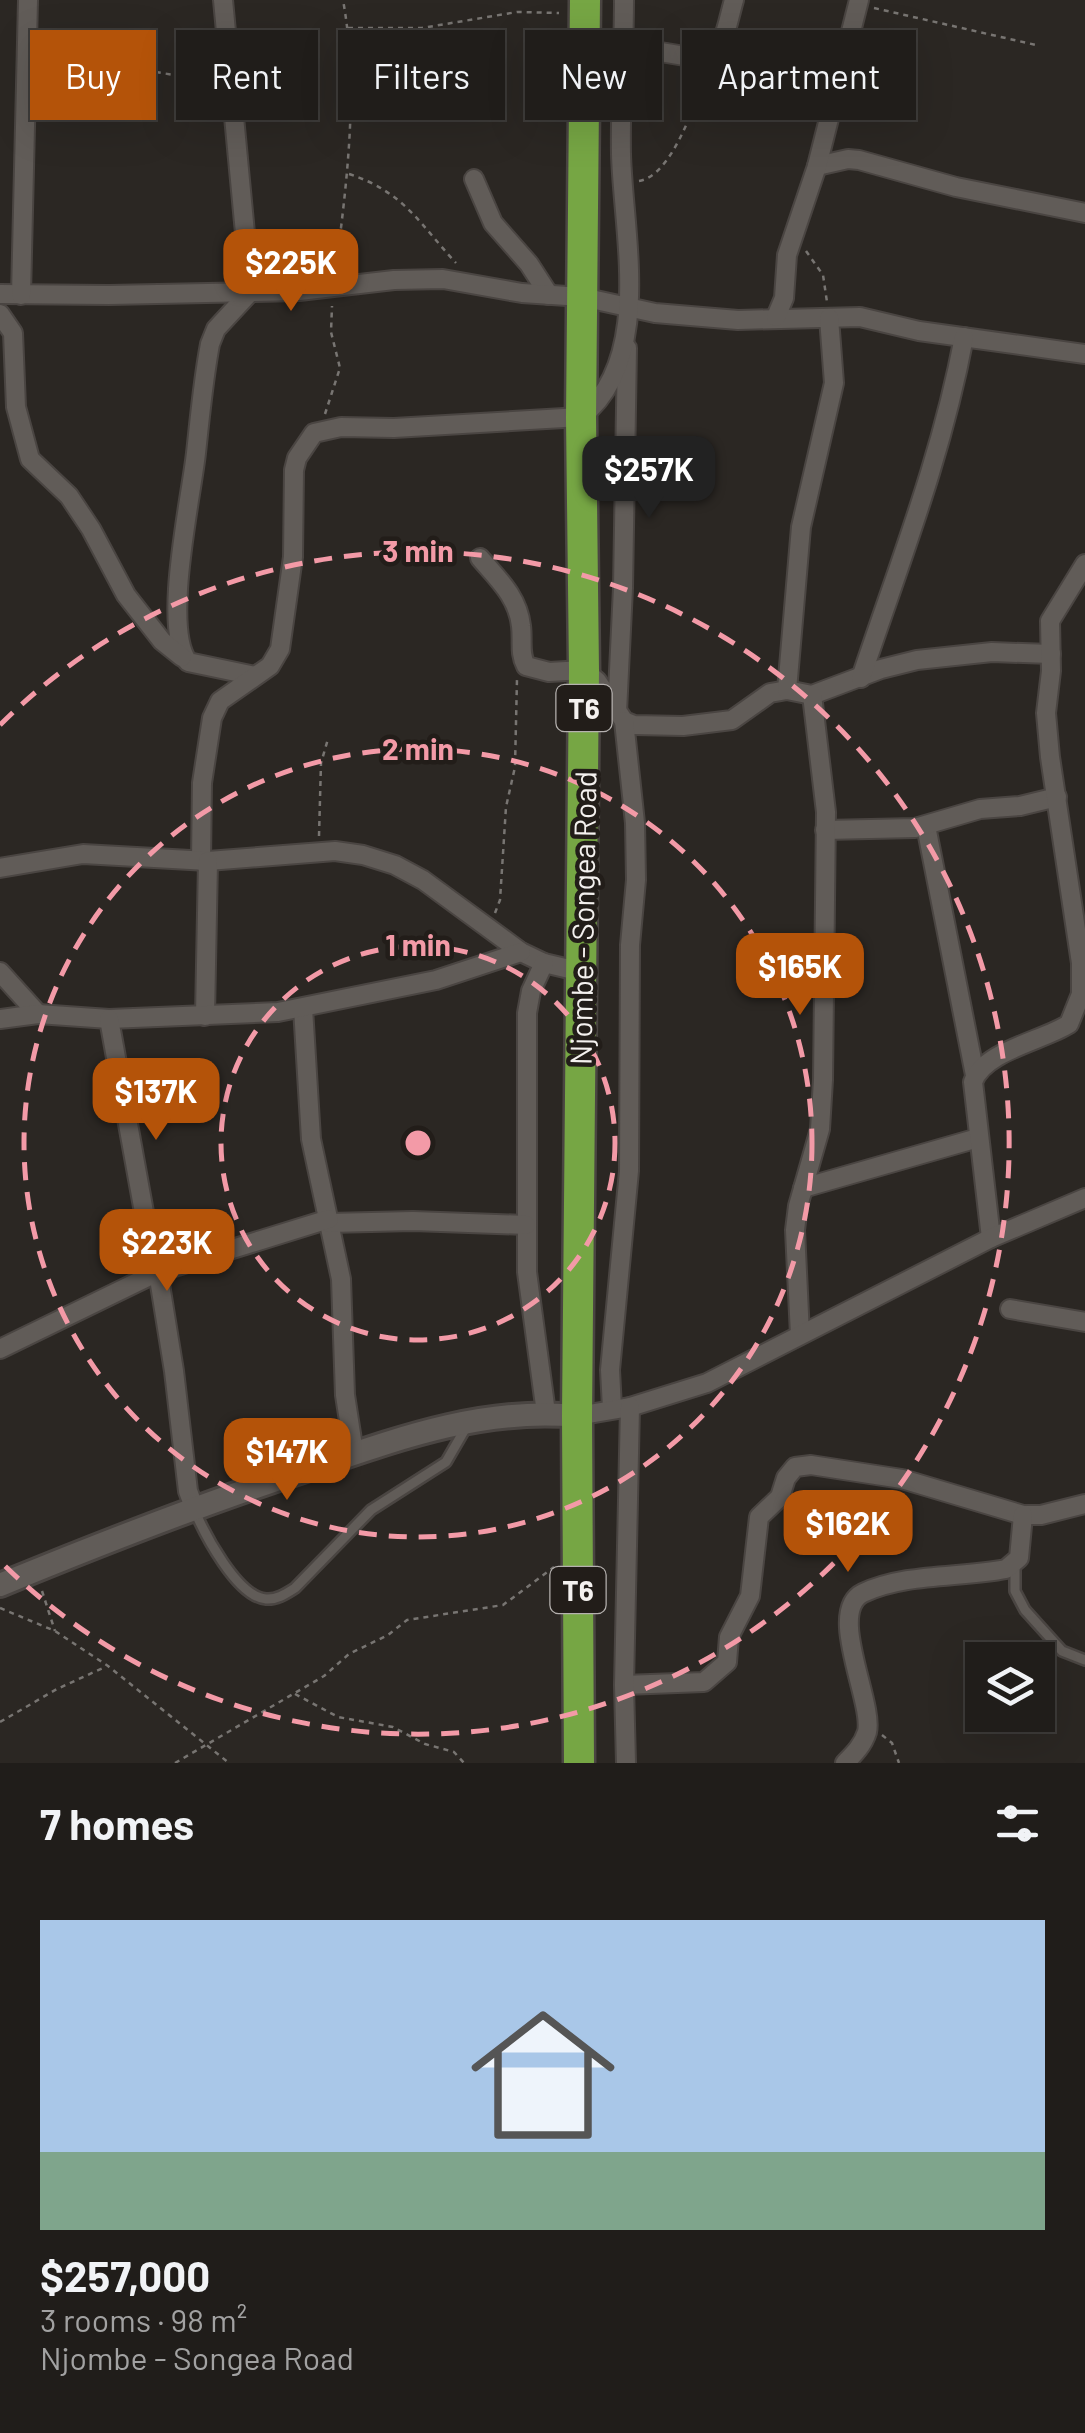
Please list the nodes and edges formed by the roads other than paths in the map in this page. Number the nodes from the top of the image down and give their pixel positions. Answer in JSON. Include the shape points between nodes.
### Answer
{"nodes":[{"id":1,"x":28,"y":0,"type":"edge"},
{"id":2,"x":223,"y":0,"type":"edge"},
{"id":3,"x":624,"y":0,"type":"edge"},
{"id":4,"x":734,"y":0,"type":"edge"},
{"id":5,"x":859,"y":2,"type":"edge"},
{"id":6,"x":585,"y":9,"type":"edge"},
{"id":7,"x":624,"y":30,"type":"edge"},
{"id":8,"x":662,"y":54,"type":"edge"},
{"id":9,"x":621,"y":120,"type":"edge"},
{"id":10,"x":817,"y":166,"type":"junction"},
{"id":11,"x":474,"y":179,"type":"dead end"},
{"id":12,"x":1085,"y":213,"type":"edge"},
{"id":13,"x":254,"y":290,"type":"junction"},
{"id":14,"x":0,"y":294,"type":"edge"},
{"id":15,"x":21,"y":294,"type":"junction"},
{"id":16,"x":549,"y":294,"type":"junction"},
{"id":17,"x":582,"y":297,"type":"junction"},
{"id":18,"x":629,"y":307,"type":"junction"},
{"id":19,"x":0,"y":314,"type":"edge"},
{"id":20,"x":776,"y":317,"type":"junction"},
{"id":21,"x":829,"y":318,"type":"junction"},
{"id":22,"x":625,"y":335,"type":"junction"},
{"id":23,"x":964,"y":336,"type":"junction"},
{"id":24,"x":1085,"y":354,"type":"edge"},
{"id":25,"x":582,"y":374,"type":"junction"},
{"id":26,"x":581,"y":417,"type":"junction"},
{"id":27,"x":480,"y":558,"type":"dead end"},
{"id":28,"x":1085,"y":564,"type":"edge"},
{"id":29,"x":1052,"y":654,"type":"junction"},
{"id":30,"x":188,"y":662,"type":"junction"},
{"id":31,"x":584,"y":670,"type":"junction"},
{"id":32,"x":255,"y":676,"type":"junction"},
{"id":33,"x":861,"y":678,"type":"junction"},
{"id":34,"x":787,"y":690,"type":"junction"},
{"id":35,"x":812,"y":695,"type":"junction"},
{"id":36,"x":620,"y":717,"type":"junction"},
{"id":37,"x":1057,"y":797,"type":"junction"},
{"id":38,"x":926,"y":826,"type":"junction"},
{"id":39,"x":826,"y":830,"type":"junction"},
{"id":40,"x":204,"y":861,"type":"junction"},
{"id":41,"x":0,"y":868,"type":"edge"},
{"id":42,"x":521,"y":952,"type":"junction"},
{"id":43,"x":544,"y":962,"type":"junction"},
{"id":44,"x":0,"y":972,"type":"edge"},
{"id":45,"x":582,"y":972,"type":"junction"},
{"id":46,"x":1083,"y":974,"type":"edge"},
{"id":47,"x":302,"y":1008,"type":"junction"},
{"id":48,"x":38,"y":1014,"type":"junction"},
{"id":49,"x":204,"y":1016,"type":"junction"},
{"id":50,"x":0,"y":1019,"type":"edge"},
{"id":51,"x":110,"y":1019,"type":"junction"},
{"id":52,"x":975,"y":1075,"type":"junction"},
{"id":53,"x":978,"y":1138,"type":"junction"},
{"id":54,"x":803,"y":1188,"type":"junction"},
{"id":55,"x":1085,"y":1198,"type":"edge"},
{"id":56,"x":329,"y":1221,"type":"junction"},
{"id":57,"x":526,"y":1225,"type":"junction"},
{"id":58,"x":991,"y":1238,"type":"junction"},
{"id":59,"x":156,"y":1273,"type":"junction"},
{"id":60,"x":1010,"y":1309,"type":"dead end"},
{"id":61,"x":1085,"y":1322,"type":"edge"},
{"id":62,"x":800,"y":1335,"type":"junction"},
{"id":63,"x":0,"y":1349,"type":"edge"},
{"id":64,"x":621,"y":1407,"type":"junction"},
{"id":65,"x":546,"y":1413,"type":"junction"},
{"id":66,"x":577,"y":1416,"type":"junction"},
{"id":67,"x":469,"y":1421,"type":"junction"},
{"id":68,"x":354,"y":1454,"type":"junction"},
{"id":69,"x":1085,"y":1504,"type":"edge"},
{"id":70,"x":194,"y":1507,"type":"junction"},
{"id":71,"x":1024,"y":1515,"type":"junction"},
{"id":72,"x":1015,"y":1564,"type":"junction"},
{"id":73,"x":0,"y":1584,"type":"edge"},
{"id":74,"x":1085,"y":1660,"type":"edge"},
{"id":75,"x":624,"y":1685,"type":"junction"},
{"id":76,"x":579,"y":1763,"type":"edge"},
{"id":77,"x":626,"y":1763,"type":"edge"},
{"id":78,"x":845,"y":1763,"type":"edge"}],
"edges":[{"from":1,"to":15,"type":"street"},
{"from":2,"to":13,"type":"street"},
{"from":3,"to":7,"type":"street"},
{"from":4,"to":8,"type":"street","via":[[708,63]]},
{"from":5,"to":10,"type":"street"},
{"from":6,"to":17,"type":"highway","name":"Njombe - Songea Road","number":"T6"},
{"from":9,"to":18,"type":"street"},
{"from":10,"to":12,"type":"street","via":[[859,160],[956,188]]},
{"from":10,"to":20,"type":"street","via":[[787,255]]},
{"from":11,"to":16,"type":"street","via":[[493,223]]},
{"from":13,"to":15,"type":"street"},
{"from":13,"to":16,"type":"street","via":[[420,278]]},
{"from":13,"to":30,"type":"street","via":[[216,329],[208,358],[181,560],[178,616]]},
{"from":14,"to":15,"type":"street"},
{"from":16,"to":17,"type":"street"},
{"from":17,"to":18,"type":"street"},
{"from":17,"to":25,"type":"highway","name":"Njombe - Songea Road","number":"T6"},
{"from":18,"to":20,"type":"street","via":[[738,320]]},
{"from":18,"to":22,"type":"street"},
{"from":19,"to":30,"type":"street","via":[[13,334],[16,407],[30,460],[84,516],[142,618]]},
{"from":20,"to":21,"type":"street"},
{"from":21,"to":23,"type":"street"},
{"from":21,"to":34,"type":"street","via":[[834,383],[801,527]]},
{"from":22,"to":25,"type":"street"},
{"from":22,"to":26,"type":"street","via":[[606,390]]},
{"from":22,"to":36,"type":"street"},
{"from":23,"to":24,"type":"street"},
{"from":23,"to":33,"type":"street","via":[[926,494]]},
{"from":25,"to":26,"type":"highway","name":"Njombe - Songea Road","number":"T6"},
{"from":26,"to":31,"type":"highway","name":"Njombe - Songea Road","number":"T6"},
{"from":26,"to":32,"type":"street","via":[[314,432],[294,470],[293,557],[280,649]]},
{"from":27,"to":31,"type":"street","via":[[515,601],[526,666]]},
{"from":28,"to":29,"type":"street","via":[[1050,620]]},
{"from":29,"to":33,"type":"street","via":[[953,654]]},
{"from":29,"to":37,"type":"street","via":[[1046,713]]},
{"from":30,"to":32,"type":"street"},
{"from":31,"to":36,"type":"street"},
{"from":31,"to":45,"type":"highway","name":"Njombe - Songea Road","number":"T6"},
{"from":32,"to":40,"type":"street","via":[[220,701],[208,731]]},
{"from":33,"to":35,"type":"street"},
{"from":34,"to":35,"type":"street"},
{"from":34,"to":36,"type":"street","via":[[770,693],[732,720],[634,725]]},
{"from":35,"to":39,"type":"street"},
{"from":36,"to":64,"type":"street","via":[[636,823],[629,1171],[610,1370]]},
{"from":37,"to":38,"type":"street"},
{"from":37,"to":46,"type":"street"},
{"from":38,"to":39,"type":"street"},
{"from":38,"to":52,"type":"street"},
{"from":39,"to":54,"type":"street","via":[[820,1129]]},
{"from":40,"to":41,"type":"street","via":[[83,854]]},
{"from":40,"to":42,"type":"street","via":[[364,854],[423,880]]},
{"from":40,"to":49,"type":"street"},
{"from":42,"to":43,"type":"street"},
{"from":42,"to":47,"type":"street","via":[[436,980]]},
{"from":43,"to":45,"type":"street"},
{"from":43,"to":57,"type":"street","via":[[527,1013]]},
{"from":44,"to":48,"type":"street"},
{"from":45,"to":66,"type":"highway","name":"Njombe - Songea Road","number":"T6"},
{"from":46,"to":52,"type":"street","via":[[1069,1024],[998,1056]]},
{"from":47,"to":49,"type":"street"},
{"from":47,"to":56,"type":"street","via":[[314,1168]]},
{"from":48,"to":50,"type":"street"},
{"from":48,"to":51,"type":"street"},
{"from":49,"to":51,"type":"street"},
{"from":51,"to":59,"type":"street"},
{"from":52,"to":53,"type":"street"},
{"from":53,"to":54,"type":"street"},
{"from":53,"to":58,"type":"street"},
{"from":54,"to":62,"type":"street","via":[[796,1230]]},
{"from":55,"to":58,"type":"street"},
{"from":56,"to":57,"type":"street"},
{"from":56,"to":59,"type":"street"},
{"from":56,"to":68,"type":"street"},
{"from":57,"to":65,"type":"street"},
{"from":58,"to":62,"type":"street"},
{"from":59,"to":63,"type":"street"},
{"from":59,"to":70,"type":"street"},
{"from":60,"to":61,"type":"street"},
{"from":62,"to":64,"type":"street","via":[[708,1383]]},
{"from":64,"to":66,"type":"street"},
{"from":64,"to":75,"type":"street"},
{"from":65,"to":66,"type":"street"},
{"from":65,"to":67,"type":"street"},
{"from":66,"to":76,"type":"highway","number":"T6"},
{"from":67,"to":68,"type":"street"},
{"from":67,"to":70,"type":"lane","via":[[446,1462],[370,1510],[282,1596],[267,1600],[244,1587]]},
{"from":68,"to":70,"type":"street"},
{"from":69,"to":71,"type":"street"},
{"from":70,"to":73,"type":"street"},
{"from":71,"to":72,"type":"street"},
{"from":71,"to":75,"type":"street","via":[[902,1479],[795,1467],[780,1497],[759,1517],[750,1596],[730,1637],[728,1662],[704,1682]]},
{"from":72,"to":74,"type":"lane","via":[[1025,1610],[1062,1652]]},
{"from":72,"to":78,"type":"street","via":[[889,1585],[856,1597],[851,1637],[868,1726]]},
{"from":75,"to":77,"type":"street"}]}
